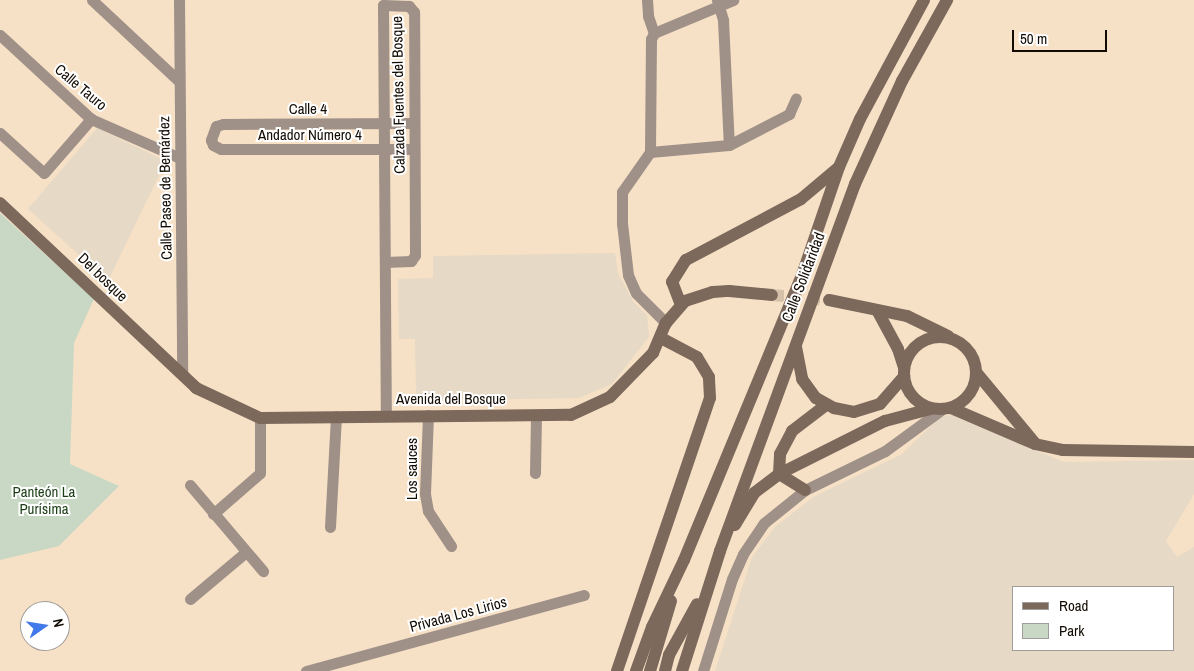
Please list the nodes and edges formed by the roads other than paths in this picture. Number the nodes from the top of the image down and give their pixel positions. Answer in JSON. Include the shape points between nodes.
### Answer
{"nodes":[{"id":1,"x":92,"y":0,"type":"edge"},
{"id":2,"x":179,"y":0,"type":"edge"},
{"id":3,"x":647,"y":0,"type":"edge"},
{"id":4,"x":734,"y":0,"type":"edge"},
{"id":5,"x":924,"y":0,"type":"edge"},
{"id":6,"x":947,"y":0,"type":"edge"},
{"id":7,"x":717,"y":3,"type":"edge"},
{"id":8,"x":102,"y":5,"type":"edge"},
{"id":9,"x":654,"y":33,"type":"junction"},
{"id":10,"x":0,"y":35,"type":"edge"},
{"id":11,"x":180,"y":81,"type":"junction"},
{"id":12,"x":796,"y":98,"type":"dead end"},
{"id":13,"x":91,"y":119,"type":"junction"},
{"id":14,"x":384,"y":123,"type":"junction"},
{"id":15,"x":414,"y":123,"type":"junction"},
{"id":16,"x":0,"y":133,"type":"edge"},
{"id":17,"x":211,"y":140,"type":"joint"},
{"id":18,"x":729,"y":145,"type":"junction"},
{"id":19,"x":414,"y":149,"type":"junction"},
{"id":20,"x":384,"y":150,"type":"junction"},
{"id":21,"x":650,"y":152,"type":"junction"},
{"id":22,"x":180,"y":158,"type":"junction"},
{"id":23,"x":839,"y":167,"type":"junction"},
{"id":24,"x":0,"y":203,"type":"edge"},
{"id":25,"x":385,"y":262,"type":"junction"},
{"id":26,"x":772,"y":295,"type":"tunnel mouth"},
{"id":27,"x":829,"y":300,"type":"tunnel mouth"},
{"id":28,"x":681,"y":305,"type":"junction"},
{"id":29,"x":878,"y":312,"type":"junction"},
{"id":30,"x":666,"y":323,"type":"junction"},
{"id":31,"x":661,"y":338,"type":"junction"},
{"id":32,"x":796,"y":340,"type":"junction"},
{"id":33,"x":954,"y":340,"type":"junction"},
{"id":34,"x":904,"y":372,"type":"junction"},
{"id":35,"x":976,"y":372,"type":"junction"},
{"id":36,"x":182,"y":375,"type":"junction"},
{"id":37,"x":826,"y":405,"type":"junction"},
{"id":38,"x":940,"y":409,"type":"junction"},
{"id":39,"x":428,"y":415,"type":"junction"},
{"id":40,"x":536,"y":415,"type":"junction"},
{"id":41,"x":336,"y":416,"type":"junction"},
{"id":42,"x":386,"y":416,"type":"junction"},
{"id":43,"x":260,"y":418,"type":"junction"},
{"id":44,"x":1036,"y":444,"type":"junction"},
{"id":45,"x":1194,"y":452,"type":"edge"},
{"id":46,"x":535,"y":473,"type":"dead end"},
{"id":47,"x":779,"y":474,"type":"junction"},
{"id":48,"x":190,"y":485,"type":"dead end"},
{"id":49,"x":805,"y":490,"type":"junction"},
{"id":50,"x":213,"y":514,"type":"junction"},
{"id":51,"x":330,"y":527,"type":"dead end"},
{"id":52,"x":450,"y":546,"type":"dead end"},
{"id":53,"x":720,"y":551,"type":"junction"},
{"id":54,"x":246,"y":552,"type":"junction"},
{"id":55,"x":684,"y":560,"type":"junction"},
{"id":56,"x":264,"y":571,"type":"dead end"},
{"id":57,"x":712,"y":575,"type":"junction"},
{"id":58,"x":584,"y":595,"type":"dead end"},
{"id":59,"x":190,"y":599,"type":"dead end"},
{"id":60,"x":340,"y":666,"type":"edge"},
{"id":61,"x":306,"y":671,"type":"edge"},
{"id":62,"x":617,"y":671,"type":"edge"},
{"id":63,"x":636,"y":671,"type":"edge"},
{"id":64,"x":650,"y":671,"type":"edge"},
{"id":65,"x":665,"y":671,"type":"edge"},
{"id":66,"x":682,"y":671,"type":"edge"},
{"id":67,"x":703,"y":671,"type":"edge"}],
"edges":[{"from":1,"to":8,"type":"street"},
{"from":2,"to":11,"type":"street","name":"Calle Paseo de Bernárdez"},
{"from":3,"to":9,"type":"street"},
{"from":4,"to":7,"type":"street"},
{"from":5,"to":23,"type":"main road","name":"Calle Solidaridad","via":[[860,119]]},
{"from":6,"to":32,"type":"main road","name":"Calle Solidaridad","via":[[877,134]]},
{"from":7,"to":9,"type":"street"},
{"from":7,"to":18,"type":"street","via":[[723,20]]},
{"from":8,"to":11,"type":"street"},
{"from":9,"to":21,"type":"street","via":[[651,39]]},
{"from":10,"to":13,"type":"street","name":"Calle Tauro"},
{"from":11,"to":22,"type":"street","name":"Calle Paseo de Bernárdez"},
{"from":12,"to":18,"type":"street","via":[[789,114]]},
{"from":13,"to":16,"type":"street","via":[[44,173]]},
{"from":13,"to":22,"type":"street","name":"Calle Tauro"},
{"from":14,"to":15,"type":"street","name":"Calle 4"},
{"from":14,"to":15,"type":"street","name":"Calzada Fuentes del Bosque","via":[[383,5],[409,6],[414,12]]},
{"from":14,"to":17,"type":"street","name":"Calle 4","via":[[223,124],[216,126]]},
{"from":14,"to":20,"type":"street","name":"Calzada Fuentes del Bosque"},
{"from":15,"to":19,"type":"street","name":"Calzada Fuentes del Bosque"},
{"from":17,"to":20,"type":"street","name":"Andador Número 4","via":[[222,150]]},
{"from":18,"to":21,"type":"street"},
{"from":19,"to":20,"type":"street","name":"Andador Número 4"},
{"from":19,"to":25,"type":"street","name":"Calzada Fuentes del Bosque","via":[[415,255],[411,261]]},
{"from":20,"to":25,"type":"street","name":"Calzada Fuentes del Bosque"},
{"from":21,"to":30,"type":"street","via":[[622,192],[622,223],[628,275],[636,293]]},
{"from":22,"to":36,"type":"street","name":"Calle Paseo de Bernárdez"},
{"from":23,"to":28,"type":"main road","via":[[801,199],[686,260],[672,282]]},
{"from":23,"to":55,"type":"main road","name":"Calle Solidaridad","via":[[801,278]]},
{"from":24,"to":36,"type":"main road","name":"Del bosque"},
{"from":25,"to":42,"type":"street","name":"Calzada Fuentes del Bosque"},
{"from":26,"to":28,"type":"main road","via":[[713,292]]},
{"from":27,"to":29,"type":"main road","via":[[859,304]]},
{"from":28,"to":30,"type":"main road","name":"Avenida del Bosque"},
{"from":29,"to":33,"type":"main road","via":[[907,316]]},
{"from":29,"to":34,"type":"main road","via":[[898,349]]},
{"from":30,"to":31,"type":"main road","name":"Avenida del Bosque"},
{"from":31,"to":40,"type":"main road","name":"Avenida del Bosque","via":[[653,353],[610,397],[571,415]]},
{"from":31,"to":62,"type":"main road","via":[[697,357],[710,377],[710,398]]},
{"from":32,"to":37,"type":"main road","via":[[802,379],[816,398]]},
{"from":32,"to":53,"type":"main road","name":"Calle Solidaridad"},
{"from":33,"to":34,"type":"main road","via":[[935,337],[926,340],[910,352]]},
{"from":33,"to":35,"type":"main road","via":[[970,352]]},
{"from":34,"to":37,"type":"main road","via":[[880,404],[866,410],[847,412]]},
{"from":34,"to":38,"type":"main road","via":[[912,396]]},
{"from":35,"to":38,"type":"main road","via":[[972,390]]},
{"from":35,"to":44,"type":"main road"},
{"from":36,"to":43,"type":"main road","name":"Avenida del Bosque","via":[[196,388]]},
{"from":37,"to":47,"type":"main road","via":[[792,431],[780,454]]},
{"from":38,"to":44,"type":"main road"},
{"from":38,"to":47,"type":"main road","via":[[885,421]]},
{"from":38,"to":49,"type":"street","via":[[885,450]]},
{"from":39,"to":40,"type":"main road","name":"Avenida del Bosque"},
{"from":39,"to":42,"type":"main road","name":"Avenida del Bosque"},
{"from":39,"to":52,"type":"street","name":"Los sauces","via":[[425,494],[428,511]]},
{"from":40,"to":46,"type":"street"},
{"from":41,"to":42,"type":"main road","name":"Avenida del Bosque"},
{"from":41,"to":43,"type":"main road","name":"Avenida del Bosque"},
{"from":41,"to":51,"type":"street"},
{"from":43,"to":50,"type":"street","via":[[260,473]]},
{"from":44,"to":45,"type":"main road","via":[[1063,450]]},
{"from":47,"to":49,"type":"main road"},
{"from":47,"to":53,"type":"main road","via":[[754,493]]},
{"from":48,"to":50,"type":"street"},
{"from":49,"to":67,"type":"street","via":[[764,523],[743,554]]},
{"from":50,"to":54,"type":"street"},
{"from":53,"to":57,"type":"main road","name":"Calle Solidaridad"},
{"from":54,"to":56,"type":"street"},
{"from":54,"to":59,"type":"street"},
{"from":55,"to":63,"type":"main road","via":[[652,627]]},
{"from":55,"to":64,"type":"main road"},
{"from":57,"to":65,"type":"main road","via":[[669,655]]},
{"from":57,"to":66,"type":"main road"},
{"from":58,"to":60,"type":"street","name":"Privada Los Lirios"},
{"from":60,"to":61,"type":"street","name":"Privada Los Lirios"}]}
